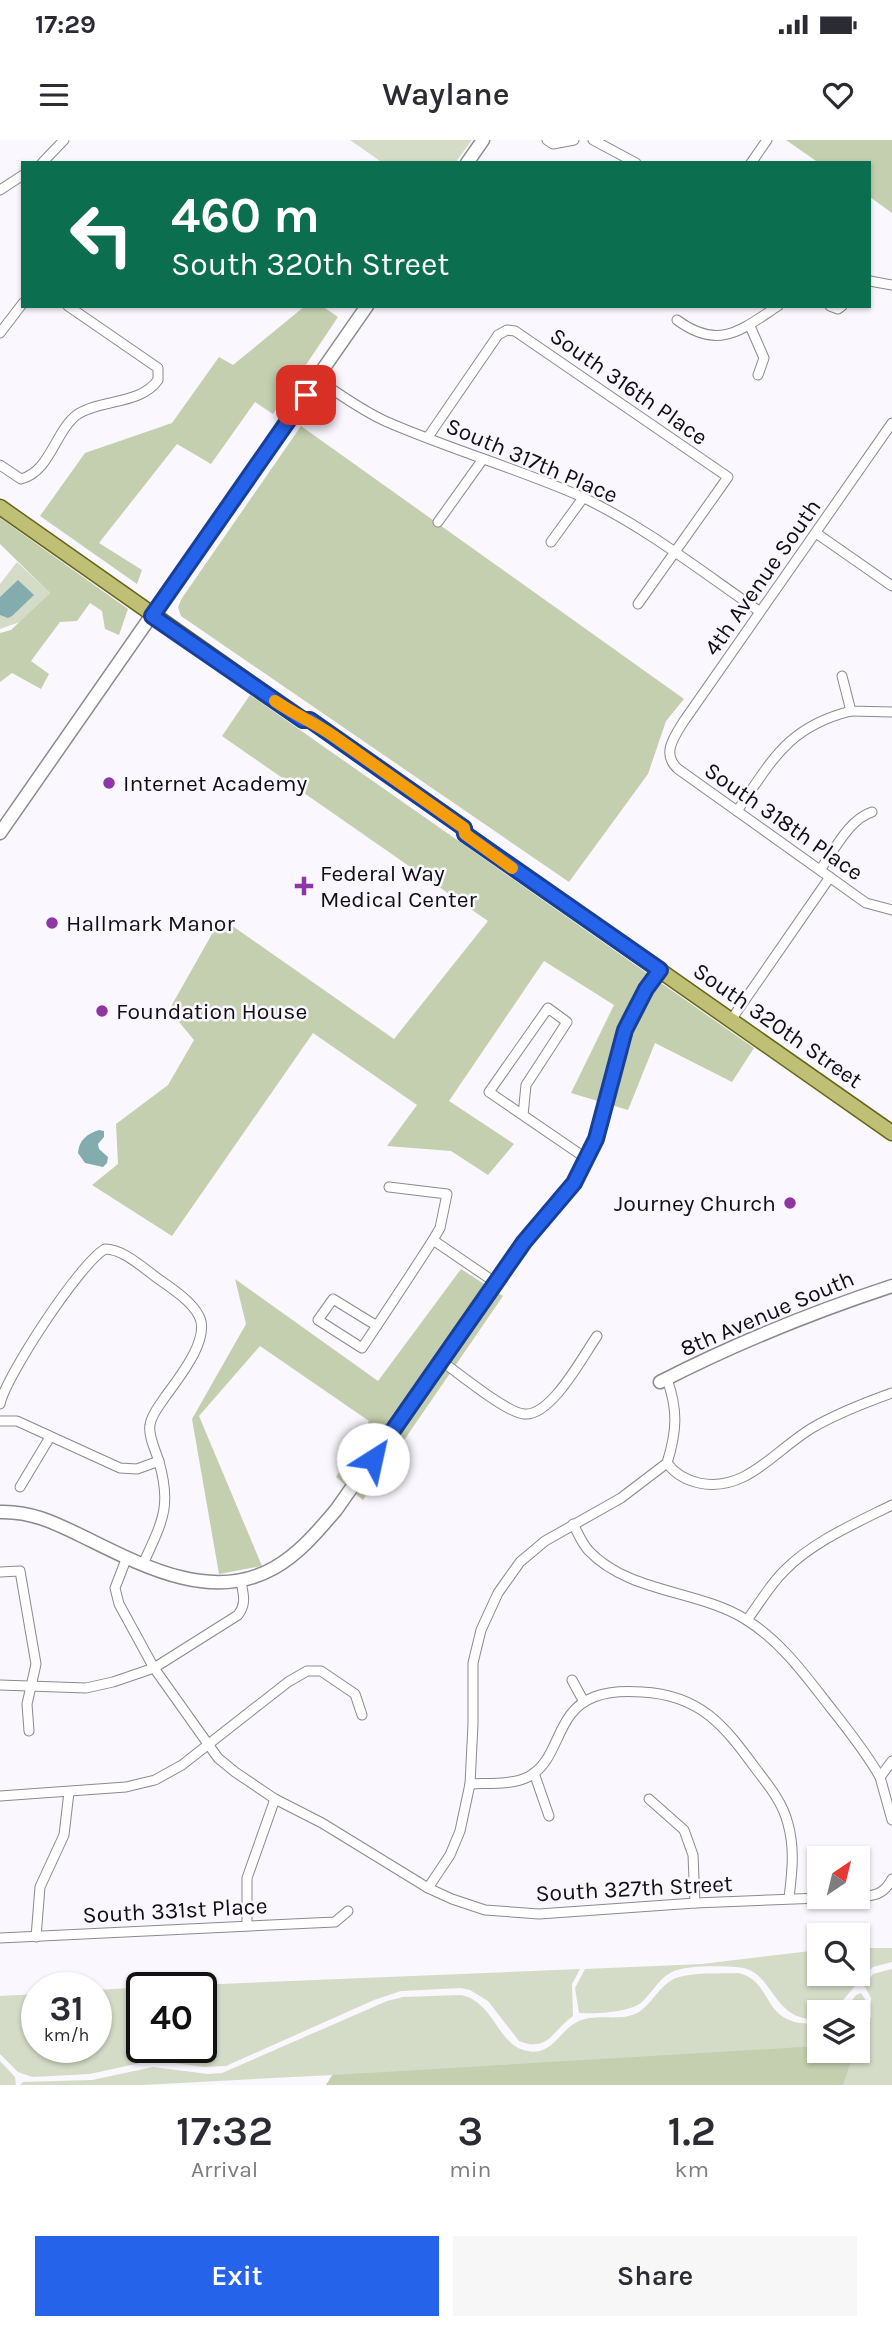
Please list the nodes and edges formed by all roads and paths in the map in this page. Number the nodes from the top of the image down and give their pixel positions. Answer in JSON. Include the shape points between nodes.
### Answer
{"nodes":[{"id":1,"x":64,"y":140,"type":"edge"},
{"id":2,"x":483,"y":140,"type":"edge"},
{"id":3,"x":574,"y":140,"type":"edge"},
{"id":4,"x":593,"y":140,"type":"edge"},
{"id":5,"x":767,"y":140,"type":"edge"},
{"id":6,"x":550,"y":142,"type":"edge"},
{"id":7,"x":44,"y":161,"type":"edge"},
{"id":8,"x":468,"y":161,"type":"edge"},
{"id":9,"x":632,"y":161,"type":"edge"},
{"id":10,"x":752,"y":161,"type":"edge"},
{"id":11,"x":21,"y":176,"type":"edge"},
{"id":12,"x":0,"y":190,"type":"edge"},
{"id":13,"x":871,"y":281,"type":"edge"},
{"id":14,"x":892,"y":285,"type":"edge"},
{"id":15,"x":21,"y":306,"type":"edge"},
{"id":16,"x":71,"y":308,"type":"edge"},
{"id":17,"x":366,"y":308,"type":"edge"},
{"id":18,"x":775,"y":308,"type":"edge"},
{"id":19,"x":677,"y":320,"type":"dead end"},
{"id":20,"x":750,"y":326,"type":"junction"},
{"id":21,"x":0,"y":332,"type":"edge"},
{"id":22,"x":758,"y":375,"type":"dead end"},
{"id":23,"x":317,"y":379,"type":"junction"},
{"id":24,"x":892,"y":423,"type":"edge"},
{"id":25,"x":428,"y":437,"type":"junction"},
{"id":26,"x":483,"y":459,"type":"junction"},
{"id":27,"x":0,"y":466,"type":"edge"},
{"id":28,"x":583,"y":498,"type":"junction"},
{"id":29,"x":0,"y":507,"type":"edge"},
{"id":30,"x":438,"y":522,"type":"dead end"},
{"id":31,"x":816,"y":533,"type":"junction"},
{"id":32,"x":551,"y":542,"type":"dead end"},
{"id":33,"x":674,"y":553,"type":"junction"},
{"id":34,"x":892,"y":586,"type":"edge"},
{"id":35,"x":638,"y":604,"type":"dead end"},
{"id":36,"x":760,"y":611,"type":"junction"},
{"id":37,"x":152,"y":616,"type":"junction"},
{"id":38,"x":842,"y":676,"type":"dead end"},
{"id":39,"x":851,"y":711,"type":"junction"},
{"id":40,"x":892,"y":712,"type":"edge"},
{"id":41,"x":668,"y":755,"type":"joint"},
{"id":42,"x":737,"y":811,"type":"junction"},
{"id":43,"x":872,"y":812,"type":"dead end"},
{"id":44,"x":0,"y":834,"type":"edge"},
{"id":45,"x":820,"y":870,"type":"junction"},
{"id":46,"x":830,"y":877,"type":"junction"},
{"id":47,"x":889,"y":910,"type":"edge"},
{"id":48,"x":660,"y":970,"type":"junction"},
{"id":49,"x":730,"y":1020,"type":"junction"},
{"id":50,"x":523,"y":1115,"type":"junction"},
{"id":51,"x":892,"y":1133,"type":"edge"},
{"id":52,"x":587,"y":1159,"type":"junction"},
{"id":53,"x":389,"y":1187,"type":"dead end"},
{"id":54,"x":433,"y":1240,"type":"junction"},
{"id":55,"x":496,"y":1283,"type":"junction"},
{"id":56,"x":892,"y":1286,"type":"edge"},
{"id":57,"x":377,"y":1326,"type":"junction"},
{"id":58,"x":597,"y":1336,"type":"dead end"},
{"id":59,"x":441,"y":1361,"type":"junction"},
{"id":60,"x":664,"y":1380,"type":"joint"},
{"id":61,"x":892,"y":1393,"type":"edge"},
{"id":62,"x":0,"y":1404,"type":"edge"},
{"id":63,"x":0,"y":1421,"type":"edge"},
{"id":64,"x":50,"y":1437,"type":"junction"},
{"id":65,"x":159,"y":1461,"type":"junction"},
{"id":66,"x":667,"y":1463,"type":"junction"},
{"id":67,"x":20,"y":1487,"type":"dead end"},
{"id":68,"x":892,"y":1505,"type":"edge"},
{"id":69,"x":0,"y":1512,"type":"edge"},
{"id":70,"x":573,"y":1524,"type":"junction"},
{"id":71,"x":127,"y":1556,"type":"junction"},
{"id":72,"x":143,"y":1564,"type":"junction"},
{"id":73,"x":0,"y":1572,"type":"edge"},
{"id":74,"x":241,"y":1581,"type":"junction"},
{"id":75,"x":747,"y":1620,"type":"junction"},
{"id":76,"x":154,"y":1668,"type":"junction"},
{"id":77,"x":572,"y":1680,"type":"dead end"},
{"id":78,"x":31,"y":1684,"type":"junction"},
{"id":79,"x":0,"y":1685,"type":"edge"},
{"id":80,"x":584,"y":1702,"type":"junction"},
{"id":81,"x":362,"y":1714,"type":"dead end"},
{"id":82,"x":29,"y":1731,"type":"dead end"},
{"id":83,"x":208,"y":1745,"type":"junction"},
{"id":84,"x":892,"y":1761,"type":"edge"},
{"id":85,"x":534,"y":1773,"type":"junction"},
{"id":86,"x":880,"y":1777,"type":"junction"},
{"id":87,"x":470,"y":1784,"type":"junction"},
{"id":88,"x":69,"y":1791,"type":"junction"},
{"id":89,"x":0,"y":1796,"type":"edge"},
{"id":90,"x":275,"y":1798,"type":"junction"},
{"id":91,"x":649,"y":1799,"type":"dead end"},
{"id":92,"x":549,"y":1816,"type":"dead end"},
{"id":93,"x":892,"y":1820,"type":"edge"},
{"id":94,"x":890,"y":1883,"type":"edge"},
{"id":95,"x":428,"y":1888,"type":"junction"},
{"id":96,"x":870,"y":1896,"type":"edge"},
{"id":97,"x":789,"y":1898,"type":"junction"},
{"id":98,"x":807,"y":1898,"type":"edge"},
{"id":99,"x":695,"y":1903,"type":"junction"},
{"id":100,"x":348,"y":1912,"type":"dead end"},
{"id":101,"x":247,"y":1924,"type":"junction"},
{"id":102,"x":36,"y":1937,"type":"junction"},
{"id":103,"x":0,"y":1938,"type":"edge"}],
"edges":[{"from":1,"to":7,"type":"street"},
{"from":2,"to":8,"type":"street"},
{"from":3,"to":6,"type":"street"},
{"from":4,"to":9,"type":"street"},
{"from":5,"to":10,"type":"street"},
{"from":11,"to":12,"type":"street"},
{"from":13,"to":14,"type":"street"},
{"from":15,"to":21,"type":"street"},
{"from":16,"to":27,"type":"street","via":[[158,368],[160,376],[152,387],[78,415],[33,474],[21,479]]},
{"from":17,"to":23,"type":"street"},
{"from":18,"to":20,"type":"street"},
{"from":19,"to":20,"type":"street","via":[[699,333],[716,336]]},
{"from":20,"to":22,"type":"street","via":[[764,358]]},
{"from":23,"to":25,"type":"street","name":"South 317th Place","via":[[384,421]]},
{"from":23,"to":37,"type":"street"},
{"from":24,"to":31,"type":"street","name":"4th Avenue South"},
{"from":25,"to":26,"type":"street","name":"South 317th Place"},
{"from":25,"to":33,"type":"street","name":"South 316th Place","via":[[498,335],[515,331],[728,477]]},
{"from":26,"to":28,"type":"street","name":"South 317th Place"},
{"from":26,"to":30,"type":"street"},
{"from":28,"to":32,"type":"street"},
{"from":28,"to":33,"type":"street","name":"South 317th Place"},
{"from":29,"to":37,"type":"main road","name":"South 320th Street"},
{"from":31,"to":34,"type":"street"},
{"from":31,"to":36,"type":"street","name":"4th Avenue South"},
{"from":33,"to":35,"type":"street"},
{"from":33,"to":36,"type":"street","name":"South 317th Place"},
{"from":36,"to":41,"type":"street","name":"4th Avenue South","via":[[678,731]]},
{"from":37,"to":44,"type":"street"},
{"from":37,"to":48,"type":"main road","name":"South 320th Street","via":[[303,720],[306,729]]},
{"from":38,"to":39,"type":"street"},
{"from":39,"to":40,"type":"street"},
{"from":39,"to":42,"type":"street","via":[[819,721],[789,741]]},
{"from":41,"to":42,"type":"street","name":"South 318th Place","via":[[674,766]]},
{"from":42,"to":45,"type":"street","name":"South 318th Place"},
{"from":43,"to":45,"type":"street","via":[[855,822]]},
{"from":45,"to":46,"type":"street","name":"South 318th Place"},
{"from":46,"to":47,"type":"street","name":"South 318th Place","via":[[866,903]]},
{"from":46,"to":49,"type":"street"},
{"from":48,"to":49,"type":"main road","name":"South 320th Street"},
{"from":48,"to":52,"type":"street","via":[[625,1030]]},
{"from":49,"to":51,"type":"main road","name":"South 320th Street"},
{"from":50,"to":50,"type":"street","via":[[489,1092],[548,1008],[567,1022],[526,1085]]},
{"from":50,"to":52,"type":"street"},
{"from":52,"to":55,"type":"street","via":[[574,1183]]},
{"from":53,"to":54,"type":"street","via":[[447,1194]]},
{"from":54,"to":55,"type":"street"},
{"from":54,"to":57,"type":"street"},
{"from":55,"to":59,"type":"street"},
{"from":56,"to":60,"type":"street","name":"8th Avenue South","via":[[846,1301]]},
{"from":57,"to":57,"type":"street","via":[[362,1348],[318,1321],[333,1299]]},
{"from":58,"to":59,"type":"street","via":[[566,1383],[542,1410],[533,1413],[506,1406]]},
{"from":59,"to":74,"type":"street","via":[[317,1532],[288,1559]]},
{"from":60,"to":66,"type":"street","via":[[676,1417]]},
{"from":61,"to":66,"type":"street","via":[[810,1429],[729,1484],[692,1481]]},
{"from":62,"to":65,"type":"street","via":[[7,1384],[86,1265],[105,1249],[118,1251],[169,1287],[201,1320],[202,1332],[188,1364],[151,1421]]},
{"from":63,"to":64,"type":"street","via":[[17,1422]]},
{"from":64,"to":65,"type":"street","via":[[120,1468],[137,1469]]},
{"from":64,"to":67,"type":"street"},
{"from":65,"to":72,"type":"street","via":[[166,1507]]},
{"from":66,"to":70,"type":"street","via":[[621,1498]]},
{"from":68,"to":75,"type":"street","via":[[795,1561]]},
{"from":69,"to":71,"type":"street","via":[[41,1517]]},
{"from":70,"to":75,"type":"street","via":[[590,1552],[611,1567],[642,1583]]},
{"from":70,"to":87,"type":"street","via":[[520,1562],[484,1621],[473,1663]]},
{"from":71,"to":72,"type":"street"},
{"from":71,"to":76,"type":"street","name":"South 327th Street","via":[[116,1597]]},
{"from":72,"to":74,"type":"street","via":[[183,1580]]},
{"from":73,"to":78,"type":"street","via":[[20,1571],[36,1664]]},
{"from":74,"to":76,"type":"street","via":[[245,1598],[239,1615]]},
{"from":75,"to":86,"type":"street","via":[[789,1655]]},
{"from":76,"to":78,"type":"street","via":[[86,1688]]},
{"from":76,"to":83,"type":"street","name":"South 327th Street"},
{"from":77,"to":80,"type":"street"},
{"from":78,"to":79,"type":"street"},
{"from":78,"to":82,"type":"street"},
{"from":80,"to":85,"type":"street","via":[[565,1721],[551,1752]]},
{"from":80,"to":97,"type":"street","via":[[606,1694],[656,1693],[692,1703],[724,1727],[786,1816],[793,1865]]},
{"from":81,"to":83,"type":"street","via":[[355,1693],[321,1671],[307,1671]]},
{"from":83,"to":88,"type":"street","via":[[155,1780]]},
{"from":83,"to":90,"type":"street","name":"South 327th Street","via":[[234,1772]]},
{"from":84,"to":86,"type":"street"},
{"from":85,"to":87,"type":"street","via":[[519,1780]]},
{"from":85,"to":92,"type":"street"},
{"from":86,"to":93,"type":"street"},
{"from":87,"to":95,"type":"street","via":[[454,1847]]},
{"from":88,"to":89,"type":"street"},
{"from":88,"to":102,"type":"street","via":[[64,1835],[40,1887]]},
{"from":90,"to":95,"type":"street","name":"South 327th Street"},
{"from":90,"to":101,"type":"street","via":[[247,1878]]},
{"from":91,"to":99,"type":"street","via":[[681,1825],[689,1842]]},
{"from":94,"to":96,"type":"street"},
{"from":95,"to":99,"type":"street","name":"South 327th Street","via":[[470,1906],[506,1913]]},
{"from":97,"to":98,"type":"street","name":"South 327th Street"},
{"from":97,"to":99,"type":"street","name":"South 327th Street"},
{"from":100,"to":101,"type":"street","name":"South 331st Place","via":[[335,1922]]},
{"from":101,"to":102,"type":"street","name":"South 331st Place"},
{"from":102,"to":103,"type":"street","name":"South 331st Place"}]}
